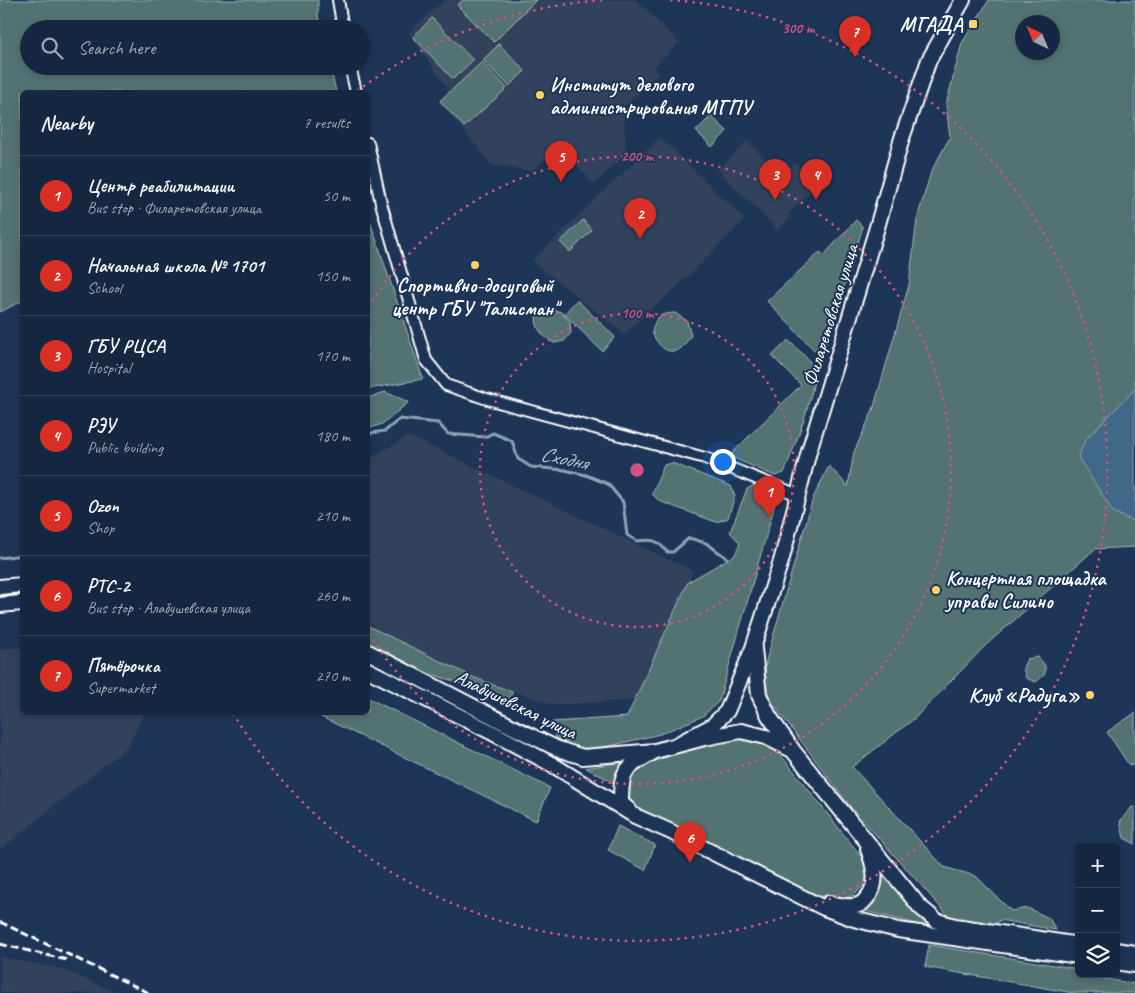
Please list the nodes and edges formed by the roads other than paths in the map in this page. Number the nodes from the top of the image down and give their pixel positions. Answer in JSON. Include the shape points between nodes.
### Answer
{"nodes":[{"id":1,"x":338,"y":0,"type":"edge"},
{"id":2,"x":963,"y":0,"type":"edge"},
{"id":3,"x":341,"y":20,"type":"edge"},
{"id":4,"x":352,"y":75,"type":"edge"},
{"id":5,"x":356,"y":90,"type":"edge"},
{"id":6,"x":370,"y":152,"type":"edge"},
{"id":7,"x":798,"y":495,"type":"junction"},
{"id":8,"x":20,"y":585,"type":"edge"},
{"id":9,"x":0,"y":587,"type":"edge"},
{"id":10,"x":20,"y":603,"type":"edge"},
{"id":11,"x":0,"y":605,"type":"edge"},
{"id":12,"x":754,"y":648,"type":"junction"},
{"id":13,"x":370,"y":653,"type":"edge"},
{"id":14,"x":370,"y":671,"type":"edge"},
{"id":15,"x":678,"y":744,"type":"junction"},
{"id":16,"x":655,"y":751,"type":"junction"},
{"id":17,"x":794,"y":752,"type":"junction"},
{"id":18,"x":635,"y":816,"type":"junction"},
{"id":19,"x":864,"y":839,"type":"junction"},
{"id":20,"x":808,"y":899,"type":"junction"},
{"id":21,"x":1075,"y":944,"type":"edge"},
{"id":22,"x":1120,"y":951,"type":"edge"},
{"id":23,"x":1135,"y":953,"type":"edge"},
{"id":24,"x":1075,"y":955,"type":"edge"},
{"id":25,"x":1120,"y":963,"type":"edge"},
{"id":26,"x":1135,"y":965,"type":"edge"}],
"edges":[{"from":1,"to":3,"type":"street"},
{"from":2,"to":7,"type":"street","name":"Филаретовская улица","via":[[928,60],[902,138]]},
{"from":4,"to":5,"type":"street"},
{"from":6,"to":7,"type":"street","via":[[381,203],[426,360],[446,384],[487,399],[704,458]]},
{"from":7,"to":12,"type":"street","name":"Филаретовская улица"},
{"from":8,"to":9,"type":"street"},
{"from":10,"to":11,"type":"street"},
{"from":12,"to":15,"type":"street","name":"Филаретовская улица","via":[[726,711],[712,726]]},
{"from":12,"to":17,"type":"street","name":"Филаретовская улица","via":[[759,695]]},
{"from":13,"to":16,"type":"street","name":"Алабушевская улица","via":[[558,749],[583,758]]},
{"from":14,"to":18,"type":"street","name":"Алабушевская улица","via":[[553,765]]},
{"from":15,"to":16,"type":"street","name":"Алабушевская улица"},
{"from":15,"to":17,"type":"street","name":"Алабушевская улица","via":[[741,731],[766,737]]},
{"from":16,"to":18,"type":"street","name":"Алабушевская улица","via":[[629,766],[621,781],[621,803]]},
{"from":17,"to":19,"type":"street","name":"Алабушевская улица"},
{"from":18,"to":20,"type":"street","name":"Алабушевская улица"},
{"from":19,"to":20,"type":"street","name":"Алабушевская улица","via":[[875,876],[871,893],[865,900],[852,907]]},
{"from":19,"to":21,"type":"street","name":"Алабушевская улица","via":[[920,907],[937,921]]},
{"from":20,"to":24,"type":"street","name":"Алабушевская улица","via":[[824,908],[898,930]]},
{"from":22,"to":23,"type":"street"},
{"from":25,"to":26,"type":"street"}]}
